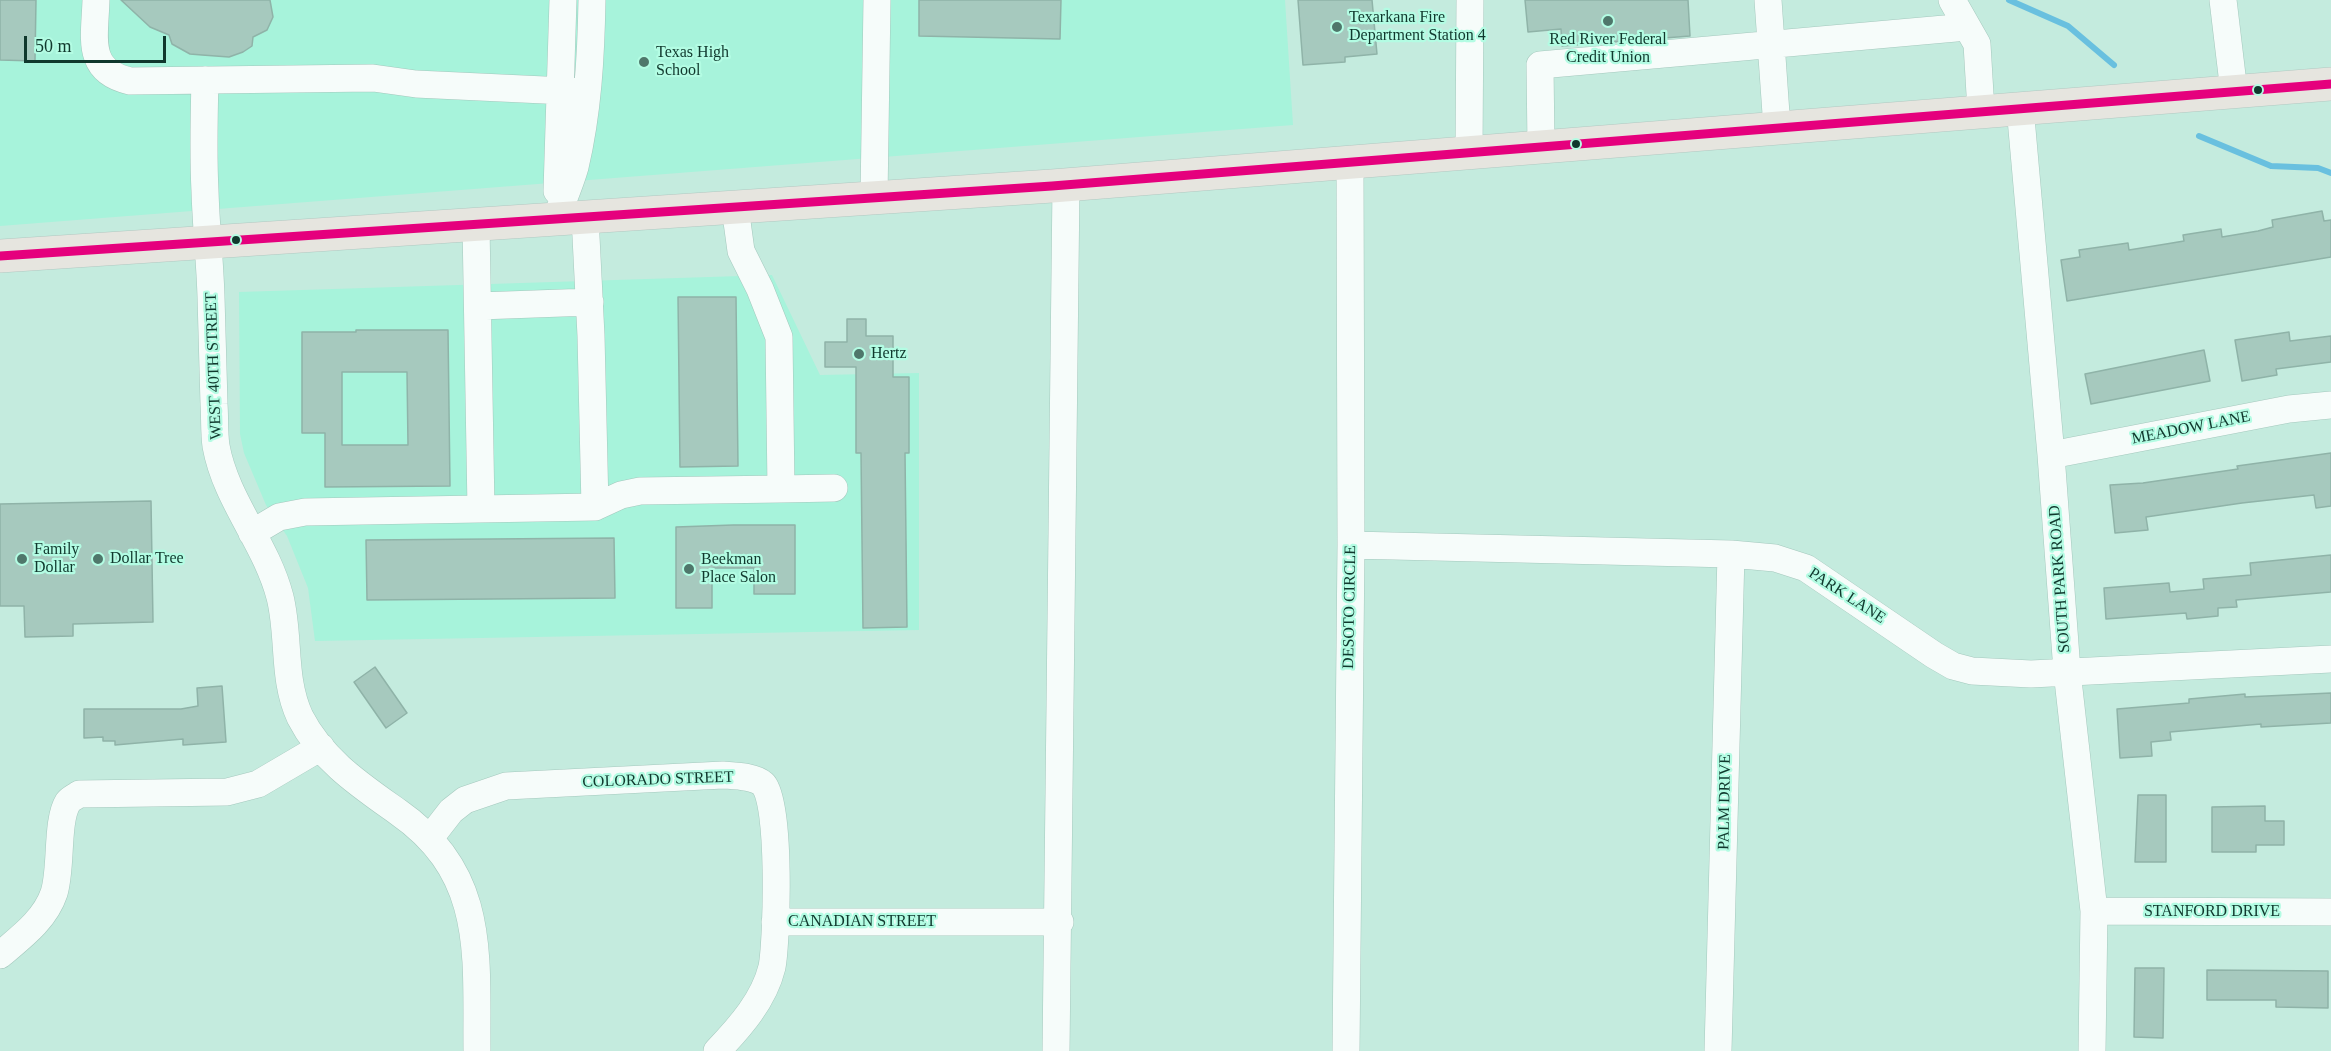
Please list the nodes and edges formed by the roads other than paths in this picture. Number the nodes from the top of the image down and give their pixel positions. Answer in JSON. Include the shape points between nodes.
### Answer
{"nodes":[{"id":1,"x":96,"y":0,"type":"edge"},
{"id":2,"x":563,"y":0,"type":"edge"},
{"id":3,"x":592,"y":0,"type":"edge"},
{"id":4,"x":877,"y":0,"type":"edge"},
{"id":5,"x":1470,"y":0,"type":"edge"},
{"id":6,"x":1768,"y":0,"type":"edge"},
{"id":7,"x":1952,"y":0,"type":"edge"},
{"id":8,"x":2223,"y":0,"type":"edge"},
{"id":9,"x":1967,"y":27,"type":"junction"},
{"id":10,"x":1771,"y":43,"type":"junction"},
{"id":11,"x":205,"y":80,"type":"junction"},
{"id":12,"x":2331,"y":84,"type":"edge"},
{"id":13,"x":560,"y":92,"type":"junction"},
{"id":14,"x":587,"y":92,"type":"junction"},
{"id":15,"x":2234,"y":92,"type":"junction"},
{"id":16,"x":2020,"y":107,"type":"junction"},
{"id":17,"x":1981,"y":111,"type":"junction"},
{"id":18,"x":1777,"y":128,"type":"junction"},
{"id":19,"x":1541,"y":146,"type":"junction"},
{"id":20,"x":1469,"y":153,"type":"junction"},
{"id":21,"x":1350,"y":163,"type":"junction"},
{"id":22,"x":1066,"y":185,"type":"junction"},
{"id":23,"x":874,"y":198,"type":"junction"},
{"id":24,"x":735,"y":207,"type":"junction"},
{"id":25,"x":570,"y":218,"type":"junction"},
{"id":26,"x":476,"y":225,"type":"junction"},
{"id":27,"x":210,"y":243,"type":"junction"},
{"id":28,"x":0,"y":256,"type":"edge"},
{"id":29,"x":590,"y":302,"type":"junction"},
{"id":30,"x":479,"y":306,"type":"junction"},
{"id":31,"x":2331,"y":405,"type":"edge"},
{"id":32,"x":2051,"y":455,"type":"junction"},
{"id":33,"x":834,"y":488,"type":"dead end"},
{"id":34,"x":781,"y":489,"type":"junction"},
{"id":35,"x":595,"y":507,"type":"junction"},
{"id":36,"x":481,"y":509,"type":"junction"},
{"id":37,"x":252,"y":533,"type":"junction"},
{"id":38,"x":1351,"y":545,"type":"junction"},
{"id":39,"x":1731,"y":554,"type":"junction"},
{"id":40,"x":2331,"y":659,"type":"edge"},
{"id":41,"x":2067,"y":671,"type":"junction"},
{"id":42,"x":321,"y":747,"type":"junction"},
{"id":43,"x":430,"y":838,"type":"junction"},
{"id":44,"x":2094,"y":911,"type":"junction"},
{"id":45,"x":2331,"y":912,"type":"edge"},
{"id":46,"x":775,"y":922,"type":"junction"},
{"id":47,"x":1060,"y":922,"type":"junction"},
{"id":48,"x":0,"y":955,"type":"edge"},
{"id":49,"x":477,"y":1051,"type":"edge"},
{"id":50,"x":717,"y":1051,"type":"edge"},
{"id":51,"x":1056,"y":1051,"type":"edge"},
{"id":52,"x":1346,"y":1051,"type":"edge"},
{"id":53,"x":1718,"y":1051,"type":"edge"},
{"id":54,"x":2092,"y":1051,"type":"edge"}],
"edges":[{"from":1,"to":11,"type":"street","via":[[95,54],[105,72],[130,81]]},
{"from":2,"to":13,"type":"street"},
{"from":3,"to":14,"type":"street"},
{"from":4,"to":23,"type":"street"},
{"from":5,"to":20,"type":"street"},
{"from":6,"to":10,"type":"street"},
{"from":7,"to":9,"type":"street"},
{"from":8,"to":15,"type":"street"},
{"from":9,"to":10,"type":"street"},
{"from":9,"to":17,"type":"street","via":[[1977,44]]},
{"from":10,"to":18,"type":"street"},
{"from":10,"to":19,"type":"street","via":[[1540,65]]},
{"from":11,"to":13,"type":"street","via":[[373,78]]},
{"from":11,"to":27,"type":"street","name":"WEST 40TH STREET","via":[[204,177]]},
{"from":12,"to":15,"type":"main road"},
{"from":13,"to":14,"type":"street"},
{"from":13,"to":25,"type":"street"},
{"from":14,"to":25,"type":"street"},
{"from":15,"to":16,"type":"main road"},
{"from":16,"to":17,"type":"main road"},
{"from":16,"to":32,"type":"street","name":"SOUTH PARK ROAD"},
{"from":17,"to":18,"type":"main road"},
{"from":18,"to":19,"type":"main road"},
{"from":19,"to":20,"type":"main road"},
{"from":20,"to":21,"type":"main road"},
{"from":21,"to":22,"type":"main road"},
{"from":21,"to":38,"type":"street","name":"DESOTO CIRCLE"},
{"from":22,"to":23,"type":"main road"},
{"from":22,"to":47,"type":"street"},
{"from":23,"to":24,"type":"main road"},
{"from":24,"to":25,"type":"main road"},
{"from":24,"to":34,"type":"street","via":[[741,251],[779,337]]},
{"from":25,"to":26,"type":"main road"},
{"from":25,"to":29,"type":"street"},
{"from":26,"to":27,"type":"main road"},
{"from":26,"to":30,"type":"street"},
{"from":27,"to":28,"type":"main road"},
{"from":27,"to":37,"type":"street","name":"WEST 40TH STREET","via":[[216,446],[227,486]]},
{"from":29,"to":30,"type":"street"},
{"from":29,"to":35,"type":"street"},
{"from":30,"to":36,"type":"street"},
{"from":31,"to":32,"type":"street","name":"MEADOW LANE","via":[[2289,409]]},
{"from":32,"to":41,"type":"street","name":"SOUTH PARK ROAD"},
{"from":33,"to":34,"type":"street"},
{"from":34,"to":35,"type":"street","via":[[640,491]]},
{"from":35,"to":36,"type":"street"},
{"from":36,"to":37,"type":"street","via":[[305,512],[279,517]]},
{"from":37,"to":42,"type":"street","name":"WEST 40TH STREET","via":[[281,600],[292,696]]},
{"from":38,"to":39,"type":"street","name":"PARK LANE"},
{"from":38,"to":52,"type":"street","name":"DESOTO CIRCLE"},
{"from":39,"to":41,"type":"street","name":"PARK LANE","via":[[1776,558],[1806,568],[1953,666],[1994,673]]},
{"from":39,"to":53,"type":"street","name":"PALM DRIVE"},
{"from":40,"to":41,"type":"street","name":"PARK LANE"},
{"from":41,"to":44,"type":"street","name":"SOUTH PARK ROAD"},
{"from":42,"to":43,"type":"street","name":"WEST 40TH STREET","via":[[345,775]]},
{"from":42,"to":48,"type":"street","via":[[258,784],[226,792],[79,794],[68,800],[54,894],[33,927]]},
{"from":43,"to":46,"type":"street","name":"COLORADO STREET","via":[[465,800],[506,786],[746,777],[763,784],[772,799]]},
{"from":43,"to":49,"type":"street","name":"WEST 40TH STREET","via":[[455,871],[472,924]]},
{"from":44,"to":45,"type":"street","name":"STANFORD DRIVE"},
{"from":44,"to":54,"type":"street","name":"SOUTH PARK ROAD"},
{"from":46,"to":47,"type":"street","name":"CANADIAN STREET"},
{"from":46,"to":50,"type":"street","name":"CANADIAN STREET","via":[[771,967],[759,1000]]},
{"from":47,"to":51,"type":"street"}]}
